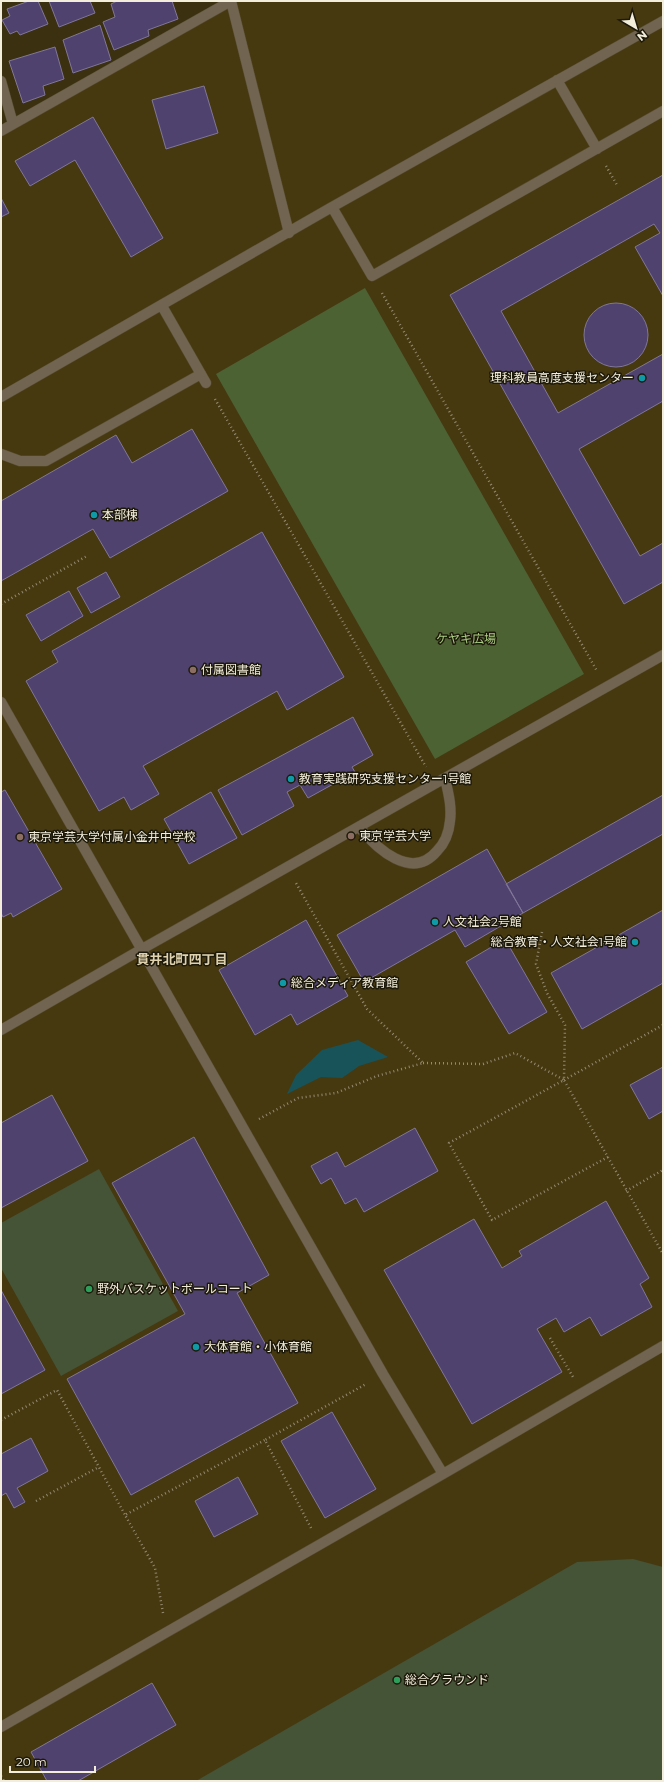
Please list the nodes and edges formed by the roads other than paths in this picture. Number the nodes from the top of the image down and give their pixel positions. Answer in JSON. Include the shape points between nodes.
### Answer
{"nodes":[{"id":1,"x":231,"y":1,"type":"edge"},
{"id":2,"x":663,"y":20,"type":"edge"},
{"id":3,"x":1,"y":80,"type":"edge"},
{"id":4,"x":557,"y":80,"type":"junction"},
{"id":5,"x":663,"y":111,"type":"edge"},
{"id":6,"x":13,"y":124,"type":"junction"},
{"id":7,"x":1,"y":131,"type":"edge"},
{"id":8,"x":597,"y":149,"type":"junction"},
{"id":9,"x":332,"y":207,"type":"junction"},
{"id":10,"x":289,"y":233,"type":"junction"},
{"id":11,"x":162,"y":306,"type":"junction"},
{"id":12,"x":1,"y":397,"type":"edge"},
{"id":13,"x":1,"y":454,"type":"edge"},
{"id":14,"x":663,"y":655,"type":"edge"},
{"id":15,"x":1,"y":702,"type":"edge"},
{"id":16,"x":440,"y":781,"type":"junction"},
{"id":17,"x":359,"y":827,"type":"junction"},
{"id":18,"x":142,"y":949,"type":"junction"},
{"id":19,"x":1,"y":1030,"type":"edge"},
{"id":20,"x":663,"y":1346,"type":"edge"},
{"id":21,"x":443,"y":1474,"type":"junction"},
{"id":22,"x":1,"y":1727,"type":"edge"}],
"edges":[{"from":1,"to":6,"type":"street"},
{"from":1,"to":10,"type":"street"},
{"from":2,"to":4,"type":"street"},
{"from":3,"to":6,"type":"street"},
{"from":4,"to":8,"type":"street"},
{"from":4,"to":9,"type":"street"},
{"from":5,"to":8,"type":"street"},
{"from":6,"to":7,"type":"street"},
{"from":8,"to":9,"type":"street","via":[[372,276]]},
{"from":9,"to":10,"type":"street"},
{"from":10,"to":11,"type":"street"},
{"from":11,"to":12,"type":"street"},
{"from":11,"to":13,"type":"street","via":[[203,378],[46,461],[20,461]]},
{"from":14,"to":16,"type":"street"},
{"from":15,"to":18,"type":"street"},
{"from":16,"to":17,"type":"street"},
{"from":16,"to":17,"type":"street","via":[[450,799],[450,821],[445,843],[430,860],[410,864],[390,856],[372,843]]},
{"from":17,"to":18,"type":"street"},
{"from":18,"to":19,"type":"street"},
{"from":18,"to":21,"type":"street","via":[[383,1374]]},
{"from":20,"to":21,"type":"street"},
{"from":21,"to":22,"type":"street"}]}
